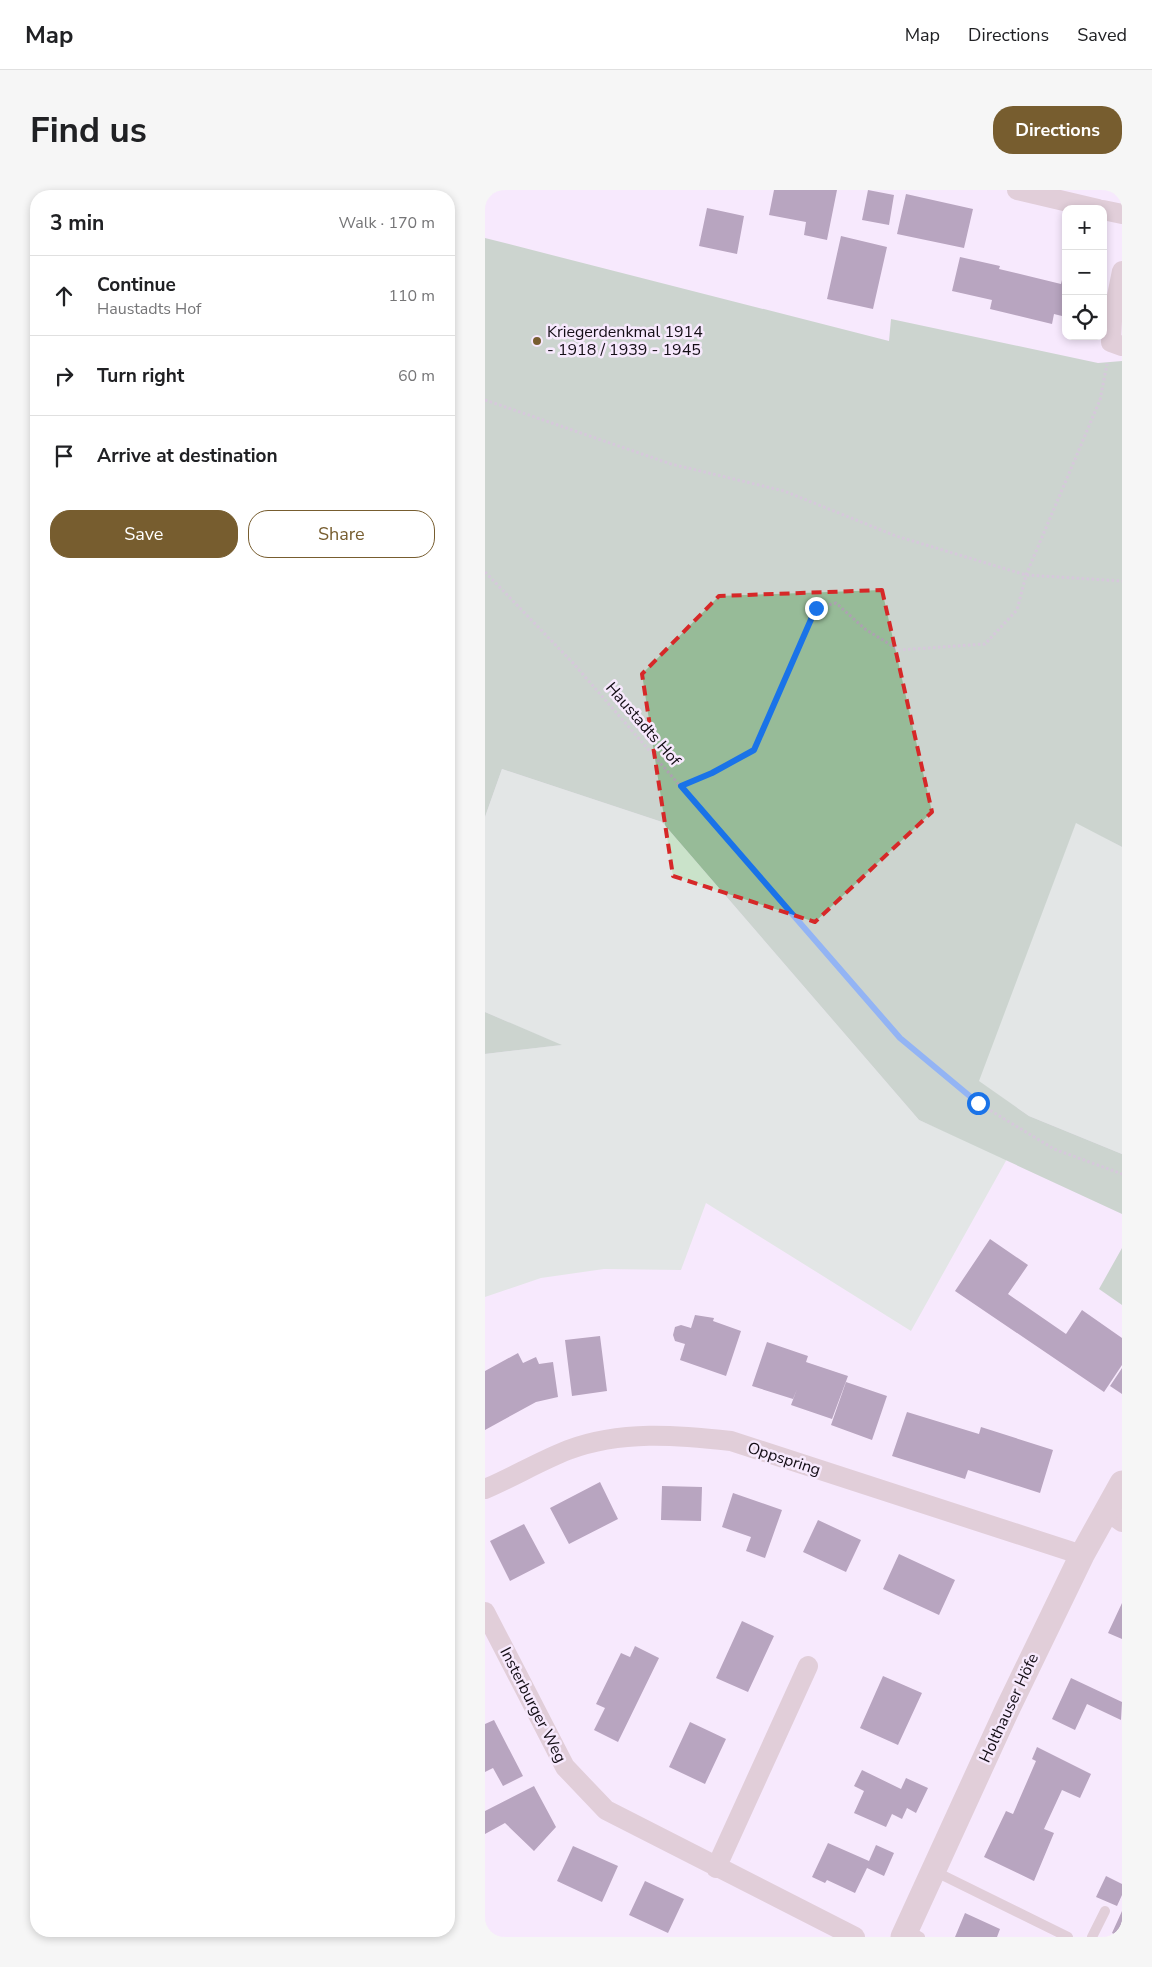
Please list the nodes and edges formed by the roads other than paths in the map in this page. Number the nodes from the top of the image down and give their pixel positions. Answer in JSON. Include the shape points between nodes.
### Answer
{"nodes":[{"id":1,"x":1017,"y":190,"type":"edge"},
{"id":2,"x":1081,"y":205,"type":"edge"},
{"id":3,"x":1107,"y":211,"type":"edge"},
{"id":4,"x":1122,"y":214,"type":"edge"},
{"id":5,"x":1122,"y":271,"type":"edge"},
{"id":6,"x":1116,"y":344,"type":"edge"},
{"id":7,"x":1122,"y":1483,"type":"edge"},
{"id":8,"x":485,"y":1490,"type":"edge"},
{"id":9,"x":1115,"y":1517,"type":"edge"},
{"id":10,"x":1082,"y":1556,"type":"junction"},
{"id":11,"x":485,"y":1612,"type":"edge"},
{"id":12,"x":809,"y":1666,"type":"dead end"},
{"id":13,"x":716,"y":1868,"type":"junction"},
{"id":14,"x":933,"y":1871,"type":"junction"},
{"id":15,"x":1105,"y":1911,"type":"dead end"},
{"id":16,"x":910,"y":1934,"type":"edge"},
{"id":17,"x":855,"y":1937,"type":"edge"},
{"id":18,"x":1069,"y":1937,"type":"edge"},
{"id":19,"x":1092,"y":1937,"type":"edge"}],
"edges":[{"from":1,"to":2,"type":"street"},
{"from":3,"to":4,"type":"street"},
{"from":5,"to":6,"type":"street","via":[[1111,321]]},
{"from":7,"to":9,"type":"street","name":"Holthauser Höfe"},
{"from":8,"to":10,"type":"street","name":"Oppspring","via":[[569,1450],[622,1437],[674,1434],[731,1441]]},
{"from":9,"to":10,"type":"street","name":"Holthauser Höfe"},
{"from":10,"to":14,"type":"street","name":"Holthauser Höfe"},
{"from":11,"to":13,"type":"street","name":"Insterburger Weg","via":[[565,1767],[606,1810]]},
{"from":12,"to":13,"type":"street"},
{"from":13,"to":17,"type":"street","name":"Insterburger Weg"},
{"from":14,"to":16,"type":"street","name":"Holthauser Höfe"},
{"from":14,"to":18,"type":"lane"},
{"from":15,"to":19,"type":"lane"}]}
